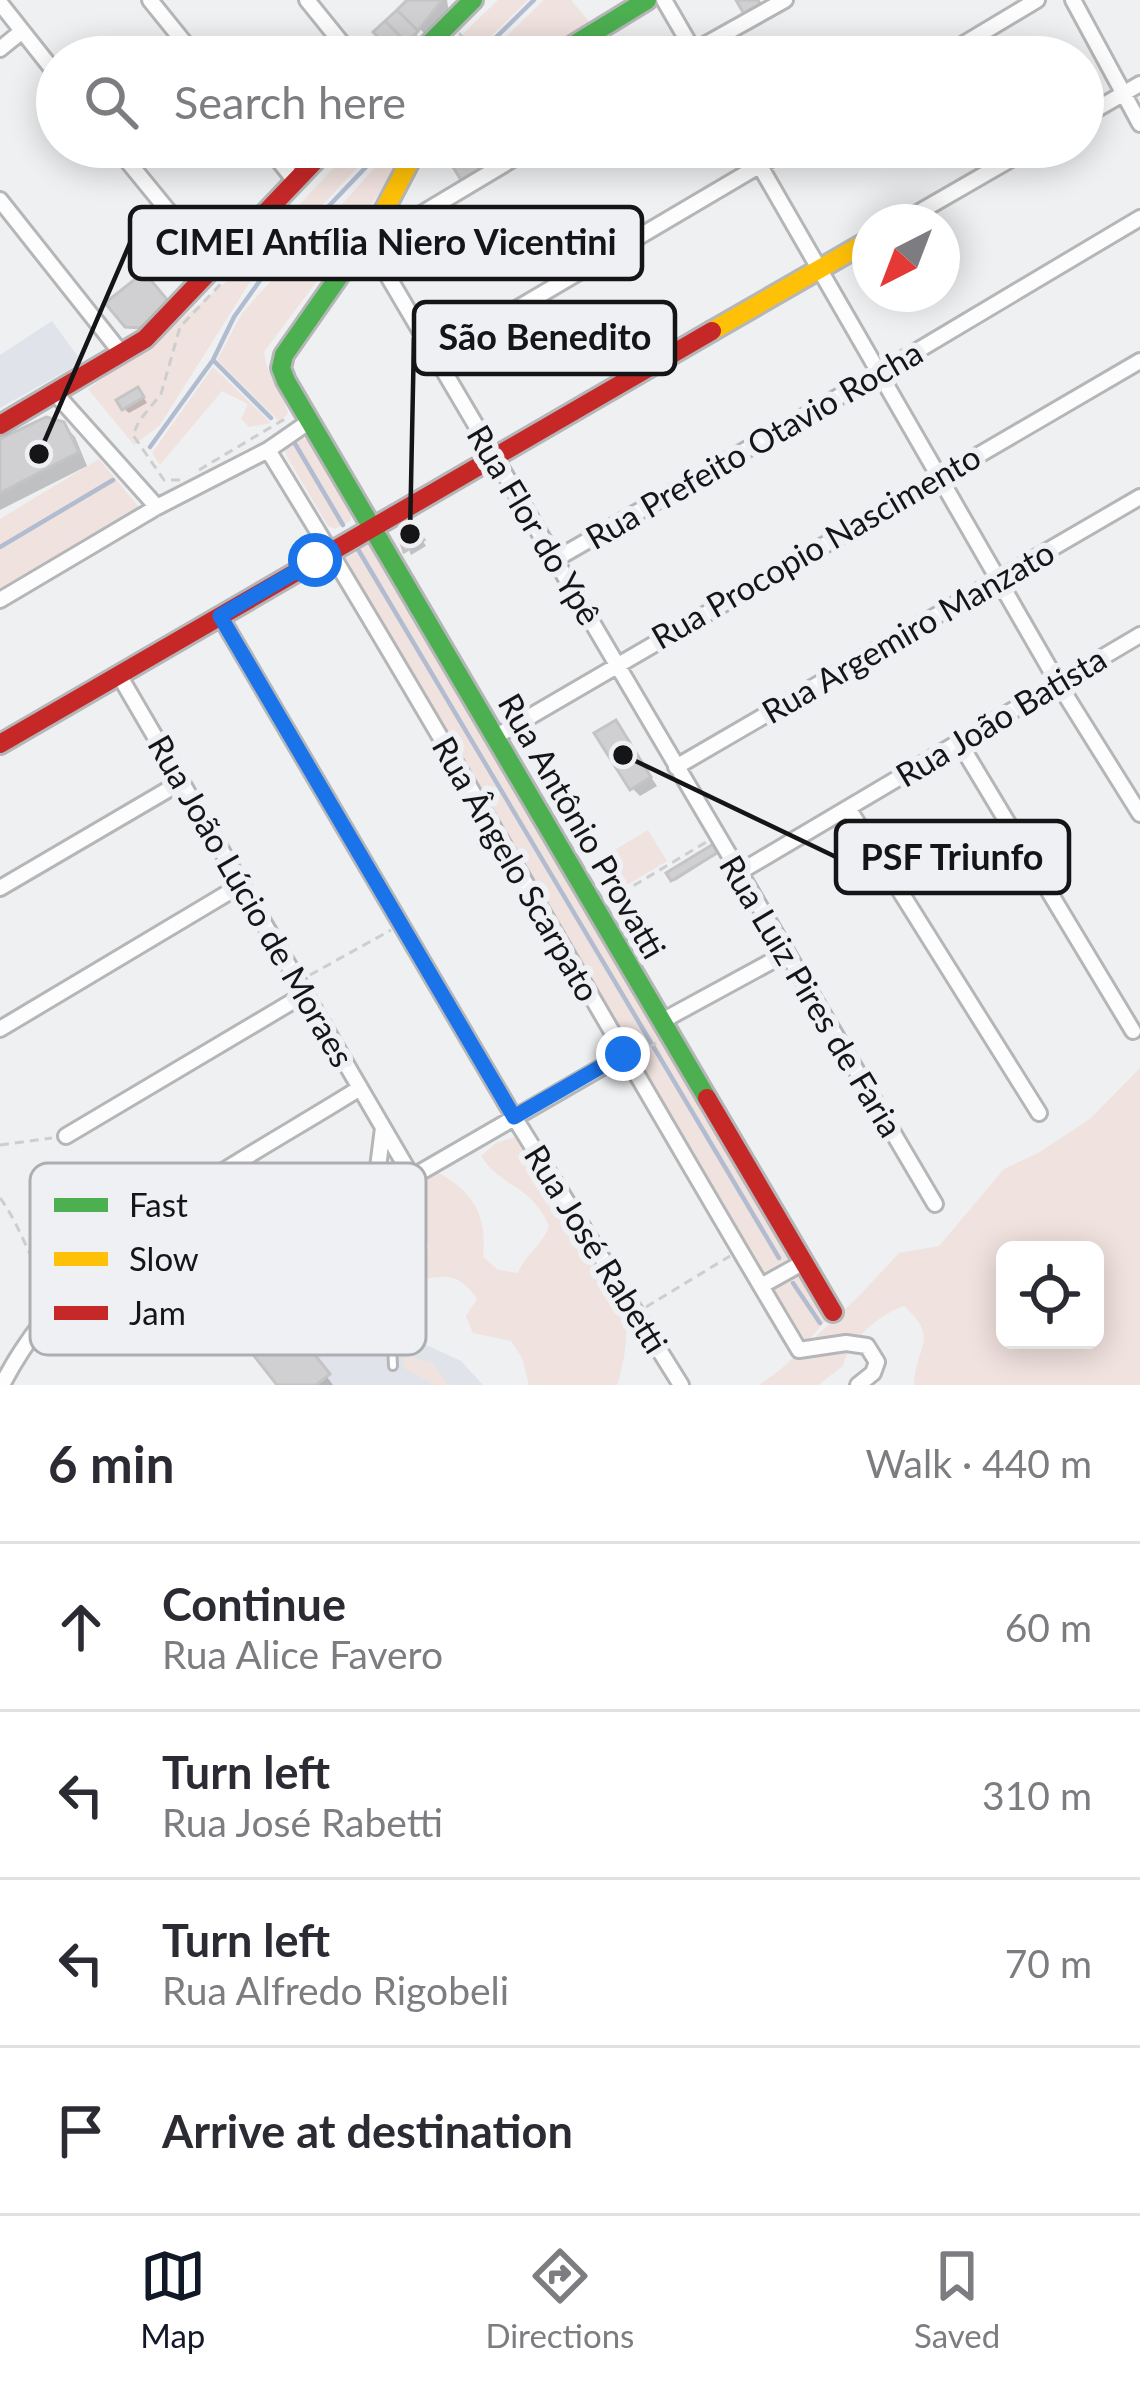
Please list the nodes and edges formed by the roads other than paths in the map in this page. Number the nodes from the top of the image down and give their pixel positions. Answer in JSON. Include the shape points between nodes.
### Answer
{"nodes":[{"id":1,"x":150,"y":0,"type":"edge"},
{"id":2,"x":307,"y":0,"type":"edge"},
{"id":3,"x":647,"y":0,"type":"edge"},
{"id":4,"x":664,"y":0,"type":"edge"},
{"id":5,"x":785,"y":0,"type":"edge"},
{"id":6,"x":1037,"y":0,"type":"edge"},
{"id":7,"x":1073,"y":0,"type":"edge"},
{"id":8,"x":468,"y":2,"type":"edge"},
{"id":9,"x":4,"y":4,"type":"edge"},
{"id":10,"x":21,"y":32,"type":"junction"},
{"id":11,"x":179,"y":36,"type":"edge"},
{"id":12,"x":335,"y":36,"type":"edge"},
{"id":13,"x":437,"y":36,"type":"edge"},
{"id":14,"x":588,"y":36,"type":"edge"},
{"id":15,"x":682,"y":36,"type":"edge"},
{"id":16,"x":724,"y":36,"type":"edge"},
{"id":17,"x":977,"y":36,"type":"edge"},
{"id":18,"x":1092,"y":36,"type":"edge"},
{"id":19,"x":0,"y":49,"type":"edge"},
{"id":20,"x":36,"y":50,"type":"edge"},
{"id":21,"x":1104,"y":58,"type":"edge"},
{"id":22,"x":1140,"y":85,"type":"edge"},
{"id":23,"x":1123,"y":94,"type":"junction"},
{"id":24,"x":1104,"y":105,"type":"edge"},
{"id":25,"x":1140,"y":124,"type":"edge"},
{"id":26,"x":133,"y":168,"type":"edge"},
{"id":27,"x":285,"y":168,"type":"edge"},
{"id":28,"x":308,"y":168,"type":"edge"},
{"id":29,"x":407,"y":168,"type":"edge"},
{"id":30,"x":493,"y":168,"type":"edge"},
{"id":31,"x":757,"y":168,"type":"edge"},
{"id":32,"x":761,"y":168,"type":"edge"},
{"id":33,"x":996,"y":168,"type":"edge"},
{"id":34,"x":295,"y":181,"type":"junction"},
{"id":35,"x":0,"y":200,"type":"edge"},
{"id":36,"x":933,"y":204,"type":"edge"},
{"id":37,"x":1140,"y":218,"type":"edge"},
{"id":38,"x":381,"y":229,"type":"junction"},
{"id":39,"x":852,"y":250,"type":"edge"},
{"id":40,"x":379,"y":261,"type":"junction"},
{"id":41,"x":350,"y":262,"type":"junction"},
{"id":42,"x":214,"y":267,"type":"junction"},
{"id":43,"x":820,"y":269,"type":"junction"},
{"id":44,"x":122,"y":354,"type":"junction"},
{"id":45,"x":436,"y":357,"type":"junction"},
{"id":46,"x":1140,"y":361,"type":"edge"},
{"id":47,"x":880,"y":374,"type":"junction"},
{"id":48,"x":56,"y":392,"type":"junction"},
{"id":49,"x":310,"y":422,"type":"junction"},
{"id":50,"x":0,"y":425,"type":"edge"},
{"id":51,"x":268,"y":450,"type":"junction"},
{"id":52,"x":494,"y":457,"type":"junction"},
{"id":53,"x":939,"y":476,"type":"junction"},
{"id":54,"x":1140,"y":497,"type":"edge"},
{"id":55,"x":157,"y":508,"type":"junction"},
{"id":56,"x":374,"y":527,"type":"junction"},
{"id":57,"x":332,"y":550,"type":"junction"},
{"id":58,"x":554,"y":560,"type":"junction"},
{"id":59,"x":1000,"y":579,"type":"junction"},
{"id":60,"x":0,"y":600,"type":"edge"},
{"id":61,"x":220,"y":616,"type":"junction"},
{"id":62,"x":1140,"y":635,"type":"edge"},
{"id":63,"x":616,"y":663,"type":"junction"},
{"id":64,"x":118,"y":675,"type":"junction"},
{"id":65,"x":1058,"y":683,"type":"junction"},
{"id":66,"x":495,"y":736,"type":"junction"},
{"id":67,"x":959,"y":742,"type":"junction"},
{"id":68,"x":0,"y":744,"type":"edge"},
{"id":69,"x":676,"y":767,"type":"junction"},
{"id":70,"x":181,"y":782,"type":"junction"},
{"id":71,"x":848,"y":808,"type":"junction"},
{"id":72,"x":1140,"y":814,"type":"edge"},
{"id":73,"x":738,"y":873,"type":"junction"},
{"id":74,"x":241,"y":884,"type":"junction"},
{"id":75,"x":0,"y":888,"type":"edge"},
{"id":76,"x":785,"y":954,"type":"junction"},
{"id":77,"x":302,"y":988,"type":"junction"},
{"id":78,"x":0,"y":1029,"type":"edge"},
{"id":79,"x":661,"y":1031,"type":"junction"},
{"id":80,"x":1133,"y":1031,"type":"dead end"},
{"id":81,"x":623,"y":1054,"type":"junction"},
{"id":82,"x":360,"y":1088,"type":"junction"},
{"id":83,"x":1039,"y":1113,"type":"dead end"},
{"id":84,"x":514,"y":1117,"type":"junction"},
{"id":85,"x":383,"y":1128,"type":"junction"},
{"id":86,"x":66,"y":1136,"type":"road end"},
{"id":87,"x":240,"y":1163,"type":"edge"},
{"id":88,"x":379,"y":1163,"type":"edge"},
{"id":89,"x":404,"y":1163,"type":"edge"},
{"id":90,"x":426,"y":1169,"type":"edge"},
{"id":91,"x":935,"y":1204,"type":"dead end"},
{"id":92,"x":804,"y":1262,"type":"junction"},
{"id":93,"x":761,"y":1286,"type":"junction"},
{"id":94,"x":833,"y":1312,"type":"dead end"},
{"id":95,"x":30,"y":1336,"type":"edge"},
{"id":96,"x":392,"y":1355,"type":"edge"},
{"id":97,"x":393,"y":1366,"type":"dead end"},
{"id":98,"x":2,"y":1385,"type":"edge"},
{"id":99,"x":680,"y":1385,"type":"edge"},
{"id":100,"x":858,"y":1385,"type":"edge"}],
"edges":[{"from":1,"to":11,"type":"street"},
{"from":2,"to":12,"type":"street"},
{"from":3,"to":14,"type":"street"},
{"from":4,"to":15,"type":"street"},
{"from":5,"to":16,"type":"street"},
{"from":6,"to":17,"type":"street"},
{"from":7,"to":18,"type":"street"},
{"from":8,"to":13,"type":"street"},
{"from":9,"to":10,"type":"street"},
{"from":10,"to":19,"type":"street"},
{"from":10,"to":20,"type":"street"},
{"from":21,"to":23,"type":"street"},
{"from":22,"to":23,"type":"street"},
{"from":23,"to":24,"type":"street"},
{"from":23,"to":25,"type":"street"},
{"from":26,"to":42,"type":"street"},
{"from":27,"to":34,"type":"street"},
{"from":28,"to":34,"type":"street"},
{"from":29,"to":38,"type":"street"},
{"from":30,"to":38,"type":"street"},
{"from":31,"to":45,"type":"street"},
{"from":32,"to":43,"type":"street"},
{"from":33,"to":36,"type":"street"},
{"from":34,"to":42,"type":"street"},
{"from":35,"to":44,"type":"street"},
{"from":37,"to":47,"type":"street","name":"Rua Prefeito Otavio Rocha"},
{"from":38,"to":40,"type":"street","via":[[387,249]]},
{"from":38,"to":41,"type":"street","via":[[363,220],[344,230],[340,243]]},
{"from":39,"to":43,"type":"street"},
{"from":40,"to":41,"type":"street"},
{"from":40,"to":45,"type":"street","name":"Rua Flor do Ypê"},
{"from":41,"to":49,"type":"street","name":"Rua Antônio Provatti","via":[[284,355],[281,368]]},
{"from":42,"to":44,"type":"street"},
{"from":43,"to":47,"type":"street"},
{"from":43,"to":52,"type":"street"},
{"from":44,"to":48,"type":"street"},
{"from":45,"to":52,"type":"street","name":"Rua Flor do Ypê"},
{"from":46,"to":53,"type":"street","name":"Rua Procopio Nascimento"},
{"from":47,"to":53,"type":"street"},
{"from":47,"to":58,"type":"street","name":"Rua Prefeito Otavio Rocha"},
{"from":48,"to":50,"type":"street"},
{"from":48,"to":55,"type":"street"},
{"from":49,"to":51,"type":"street"},
{"from":49,"to":56,"type":"street","name":"Rua Antônio Provatti"},
{"from":51,"to":55,"type":"street"},
{"from":51,"to":57,"type":"street","name":"Rua Ângelo Scarpato"},
{"from":52,"to":56,"type":"street"},
{"from":52,"to":58,"type":"street","name":"Rua Flor do Ypê"},
{"from":53,"to":59,"type":"street"},
{"from":53,"to":63,"type":"street","name":"Rua Procopio Nascimento"},
{"from":54,"to":59,"type":"street","name":"Rua Argemiro Manzato"},
{"from":55,"to":60,"type":"street"},
{"from":56,"to":57,"type":"street"},
{"from":56,"to":66,"type":"street","name":"Rua Antônio Provatti"},
{"from":57,"to":61,"type":"street"},
{"from":57,"to":81,"type":"street","name":"Rua Ângelo Scarpato"},
{"from":58,"to":63,"type":"street","name":"Rua Flor do Ypê"},
{"from":59,"to":65,"type":"street"},
{"from":59,"to":69,"type":"street","name":"Rua Argemiro Manzato"},
{"from":61,"to":64,"type":"street"},
{"from":61,"to":84,"type":"street","name":"Rua José Rabetti"},
{"from":62,"to":65,"type":"street","name":"Rua João Batista"},
{"from":63,"to":66,"type":"street","name":"Rua Procopio Nascimento"},
{"from":63,"to":69,"type":"street","name":"Rua Luiz Pires de Faria"},
{"from":64,"to":68,"type":"street"},
{"from":64,"to":70,"type":"street","name":"Rua João Lúcio de Moraes"},
{"from":65,"to":67,"type":"street","name":"Rua João Batista"},
{"from":65,"to":72,"type":"street"},
{"from":66,"to":79,"type":"street","name":"Rua Antônio Provatti"},
{"from":67,"to":71,"type":"street","name":"Rua João Batista"},
{"from":67,"to":80,"type":"street"},
{"from":69,"to":73,"type":"street","name":"Rua Luiz Pires de Faria"},
{"from":70,"to":74,"type":"street","name":"Rua João Lúcio de Moraes"},
{"from":70,"to":75,"type":"street"},
{"from":71,"to":73,"type":"street","name":"Rua João Batista"},
{"from":71,"to":83,"type":"street"},
{"from":73,"to":76,"type":"street","name":"Rua Luiz Pires de Faria"},
{"from":74,"to":77,"type":"street","name":"Rua João Lúcio de Moraes"},
{"from":74,"to":78,"type":"street"},
{"from":76,"to":79,"type":"street"},
{"from":76,"to":91,"type":"street","name":"Rua Luiz Pires de Faria"},
{"from":77,"to":82,"type":"street","name":"Rua João Lúcio de Moraes"},
{"from":77,"to":86,"type":"street"},
{"from":79,"to":92,"type":"street","name":"Rua Antônio Provatti"},
{"from":81,"to":84,"type":"street"},
{"from":81,"to":93,"type":"street","name":"Rua Ângelo Scarpato"},
{"from":82,"to":85,"type":"street","name":"Rua João Lúcio de Moraes"},
{"from":82,"to":87,"type":"street"},
{"from":84,"to":90,"type":"street"},
{"from":84,"to":99,"type":"street","name":"Rua José Rabetti"},
{"from":85,"to":88,"type":"street"},
{"from":85,"to":89,"type":"street","name":"Rua João Lúcio de Moraes"},
{"from":92,"to":93,"type":"street"},
{"from":92,"to":94,"type":"street","name":"Rua Antônio Provatti"},
{"from":93,"to":100,"type":"street","name":"Rua Ângelo Scarpato","via":[[799,1350],[867,1346],[878,1362]]},
{"from":95,"to":98,"type":"street"},
{"from":96,"to":97,"type":"lane"}]}
